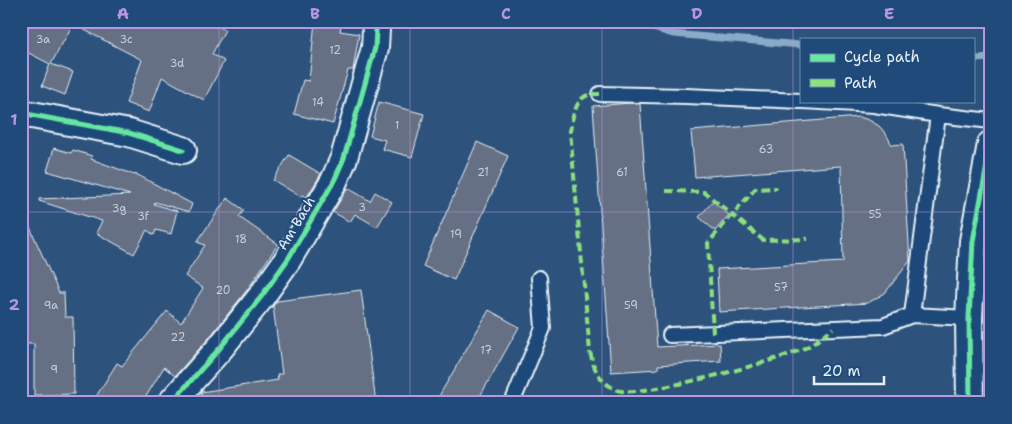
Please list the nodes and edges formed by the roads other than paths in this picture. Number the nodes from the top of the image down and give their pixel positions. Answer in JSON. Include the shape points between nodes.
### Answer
{"nodes":[{"id":1,"x":374,"y":21,"type":"edge"},
{"id":2,"x":600,"y":94,"type":"dead end"},
{"id":3,"x":800,"y":101,"type":"edge"},
{"id":4,"x":820,"y":102,"type":"edge"},
{"id":5,"x":21,"y":113,"type":"edge"},
{"id":6,"x":938,"y":115,"type":"junction"},
{"id":7,"x":991,"y":120,"type":"edge"},
{"id":8,"x":991,"y":144,"type":"edge"},
{"id":9,"x":183,"y":150,"type":"dead end"},
{"id":10,"x":982,"y":240,"type":"edge"},
{"id":11,"x":539,"y":278,"type":"dead end"},
{"id":12,"x":912,"y":315,"type":"junction"},
{"id":13,"x":969,"y":318,"type":"junction"},
{"id":14,"x":670,"y":335,"type":"dead end"},
{"id":15,"x":171,"y":403,"type":"edge"},
{"id":16,"x":512,"y":403,"type":"edge"},
{"id":17,"x":970,"y":403,"type":"edge"}],
"edges":[{"from":1,"to":15,"type":"street","name":"Am Bach","via":[[375,48],[344,158],[334,181],[288,259],[261,297]]},
{"from":2,"to":3,"type":"lane"},
{"from":4,"to":6,"type":"lane","via":[[874,105]]},
{"from":5,"to":9,"type":"street","via":[[129,133]]},
{"from":6,"to":7,"type":"lane"},
{"from":6,"to":12,"type":"lane"},
{"from":8,"to":10,"type":"street"},
{"from":10,"to":13,"type":"street"},
{"from":11,"to":16,"type":"lane","via":[[543,328]]},
{"from":12,"to":13,"type":"lane"},
{"from":12,"to":14,"type":"lane","via":[[883,326]]},
{"from":13,"to":17,"type":"street"}]}
